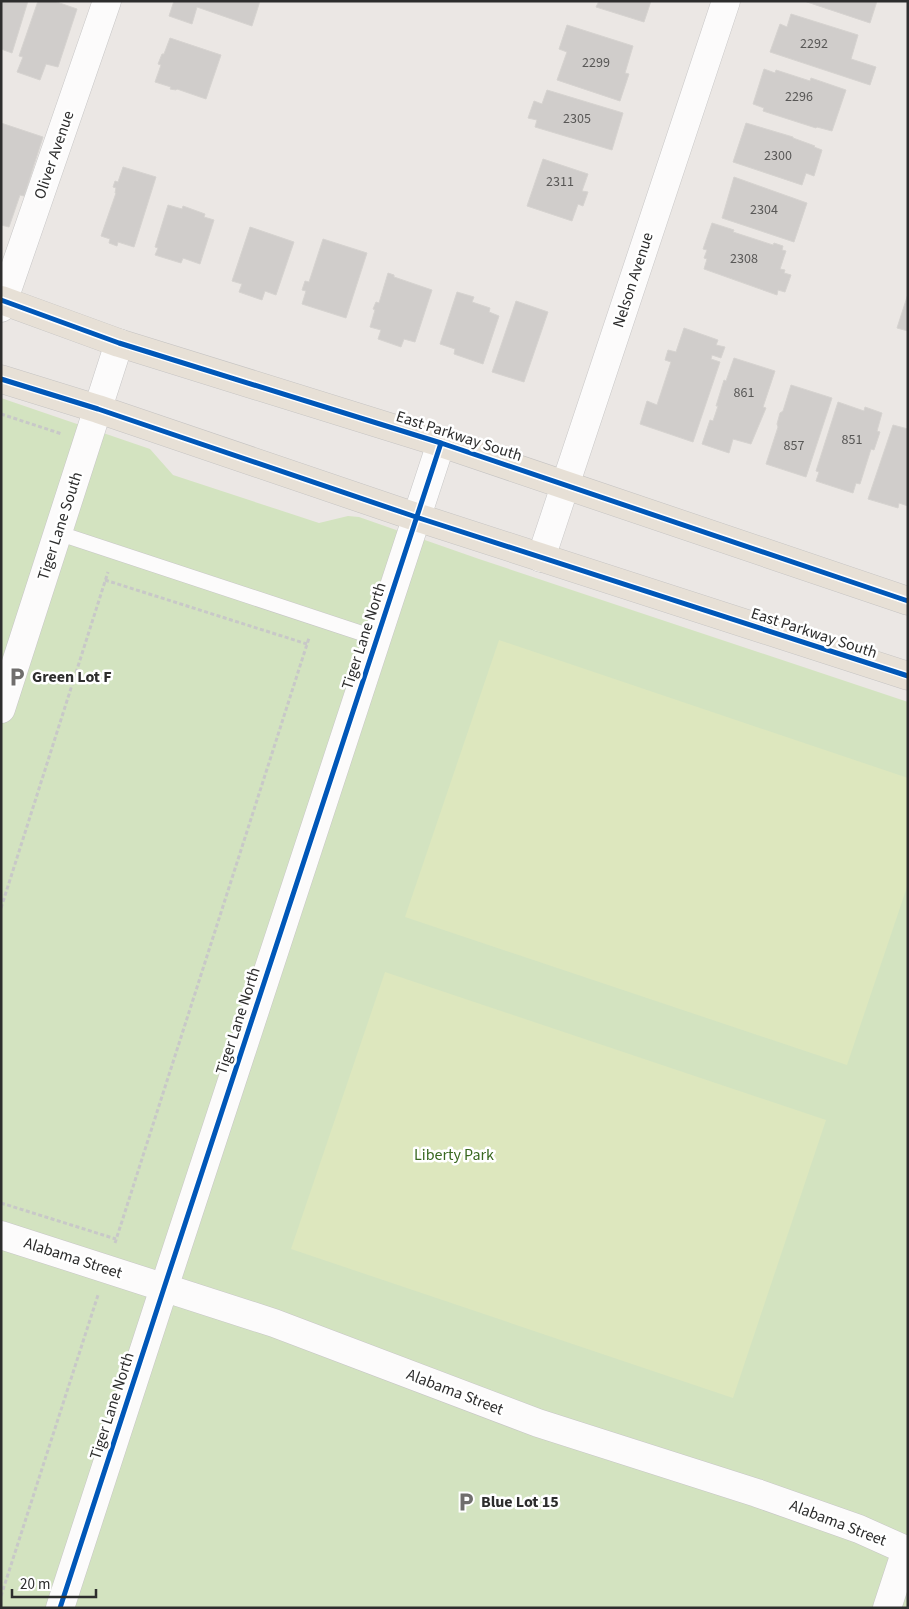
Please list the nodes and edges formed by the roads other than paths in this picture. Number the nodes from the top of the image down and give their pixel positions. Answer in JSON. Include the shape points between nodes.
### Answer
{"nodes":[{"id":1,"x":107,"y":1,"type":"edge"},
{"id":2,"x":726,"y":1,"type":"edge"},
{"id":3,"x":2,"y":303,"type":"edge"},
{"id":4,"x":119,"y":343,"type":"junction"},
{"id":5,"x":1,"y":379,"type":"edge"},
{"id":6,"x":98,"y":409,"type":"junction"},
{"id":7,"x":441,"y":443,"type":"junction"},
{"id":8,"x":565,"y":484,"type":"junction"},
{"id":9,"x":416,"y":517,"type":"junction"},
{"id":10,"x":58,"y":533,"type":"junction"},
{"id":11,"x":541,"y":558,"type":"junction"},
{"id":12,"x":908,"y":601,"type":"edge"},
{"id":13,"x":376,"y":638,"type":"junction"},
{"id":14,"x":908,"y":676,"type":"edge"},
{"id":15,"x":1,"y":709,"type":"edge"},
{"id":16,"x":1,"y":1235,"type":"edge"},
{"id":17,"x":164,"y":1288,"type":"junction"},
{"id":18,"x":907,"y":1550,"type":"edge"},
{"id":19,"x":60,"y":1608,"type":"edge"},
{"id":20,"x":887,"y":1608,"type":"edge"}],
"edges":[{"from":1,"to":3,"type":"street","name":"Oliver Avenue"},
{"from":2,"to":8,"type":"street","name":"Nelson Avenue"},
{"from":3,"to":4,"type":"main road","name":"East Parkway South"},
{"from":4,"to":6,"type":"street","name":"Tiger Lane South"},
{"from":4,"to":7,"type":"main road","name":"East Parkway South"},
{"from":5,"to":6,"type":"main road","name":"East Parkway South"},
{"from":6,"to":9,"type":"main road","name":"East Parkway South"},
{"from":6,"to":10,"type":"street","name":"Tiger Lane South"},
{"from":7,"to":8,"type":"main road","name":"East Parkway South"},
{"from":7,"to":9,"type":"street","name":"Tiger Lane North"},
{"from":8,"to":11,"type":"street","name":"Nelson Avenue"},
{"from":8,"to":12,"type":"main road","name":"East Parkway South"},
{"from":9,"to":11,"type":"main road","name":"East Parkway South"},
{"from":9,"to":13,"type":"street","name":"Tiger Lane North"},
{"from":10,"to":13,"type":"lane"},
{"from":10,"to":15,"type":"street","name":"Tiger Lane South"},
{"from":11,"to":14,"type":"main road","name":"East Parkway South"},
{"from":13,"to":17,"type":"street","name":"Tiger Lane North"},
{"from":16,"to":17,"type":"street","name":"Alabama Street"},
{"from":17,"to":18,"type":"street","name":"Alabama Street","via":[[274,1323],[538,1424],[758,1493]]},
{"from":17,"to":19,"type":"street","name":"Tiger Lane North"},
{"from":18,"to":20,"type":"street"}]}
